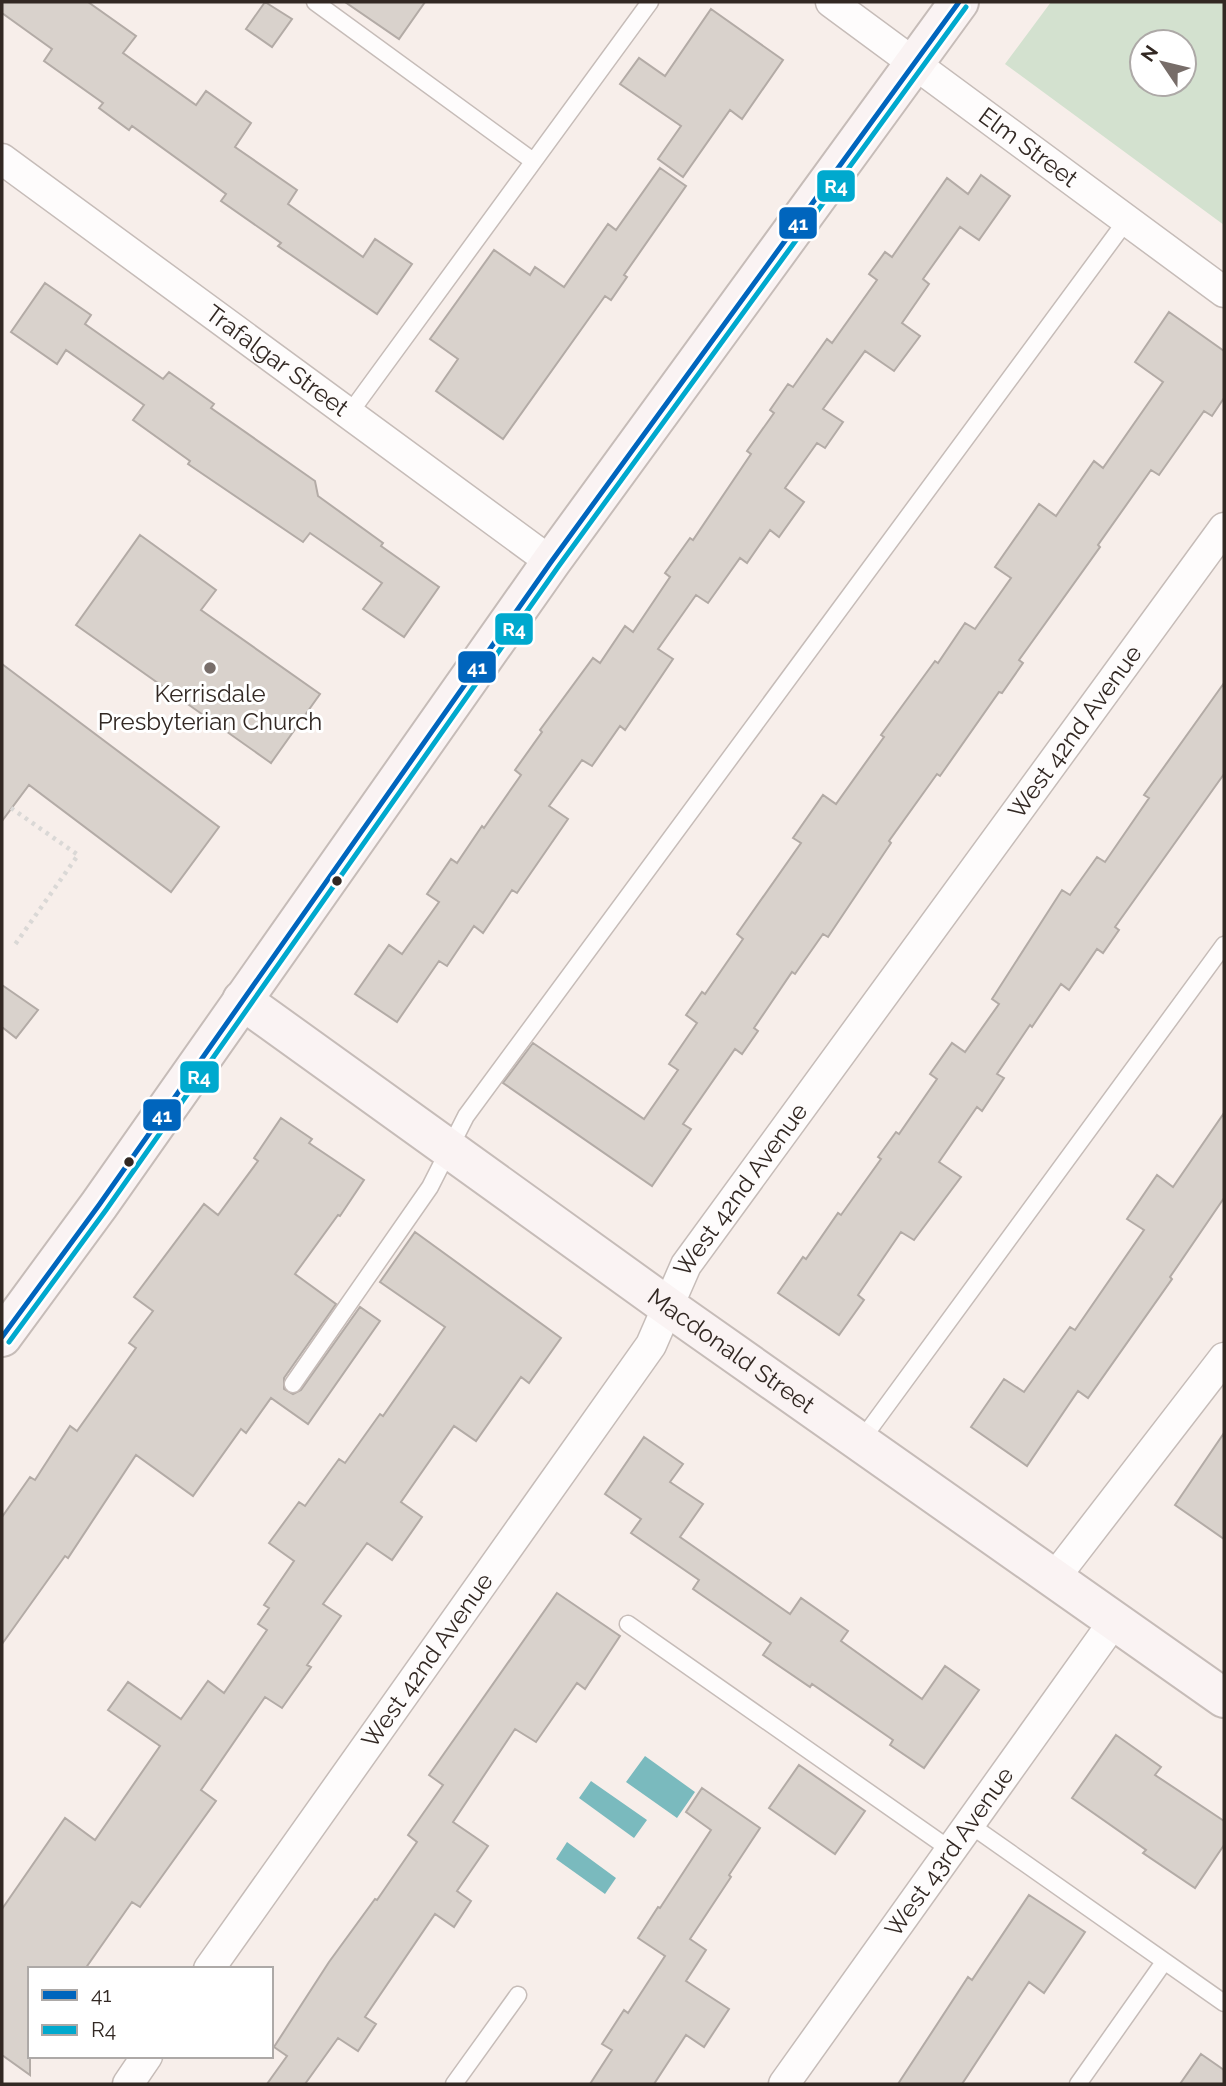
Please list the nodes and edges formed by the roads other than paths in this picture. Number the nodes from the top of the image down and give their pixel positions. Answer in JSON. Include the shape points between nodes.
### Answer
{"nodes":[{"id":1,"x":315,"y":2,"type":"edge"},
{"id":2,"x":650,"y":2,"type":"edge"},
{"id":3,"x":831,"y":2,"type":"edge"},
{"id":4,"x":959,"y":2,"type":"edge"},
{"id":5,"x":914,"y":63,"type":"junction"},
{"id":6,"x":2,"y":159,"type":"edge"},
{"id":7,"x":533,"y":162,"type":"junction"},
{"id":8,"x":1126,"y":221,"type":"junction"},
{"id":9,"x":1224,"y":292,"type":"edge"},
{"id":10,"x":349,"y":414,"type":"junction"},
{"id":11,"x":1224,"y":528,"type":"edge"},
{"id":12,"x":551,"y":562,"type":"junction"},
{"id":13,"x":1224,"y":945,"type":"edge"},
{"id":14,"x":242,"y":1000,"type":"junction"},
{"id":15,"x":450,"y":1150,"type":"junction"},
{"id":16,"x":667,"y":1306,"type":"junction"},
{"id":17,"x":2,"y":1337,"type":"edge"},
{"id":18,"x":1224,"y":1358,"type":"edge"},
{"id":19,"x":293,"y":1384,"type":"dead end"},
{"id":20,"x":860,"y":1442,"type":"junction"},
{"id":21,"x":1055,"y":1577,"type":"junction"},
{"id":22,"x":1115,"y":1620,"type":"junction"},
{"id":23,"x":628,"y":1624,"type":"dead end"},
{"id":24,"x":1224,"y":1698,"type":"edge"},
{"id":25,"x":969,"y":1824,"type":"junction"},
{"id":26,"x":951,"y":1850,"type":"junction"},
{"id":27,"x":1164,"y":1962,"type":"junction"},
{"id":28,"x":210,"y":1967,"type":"edge"},
{"id":29,"x":518,"y":1994,"type":"dead end"},
{"id":30,"x":1224,"y":2003,"type":"edge"},
{"id":31,"x":147,"y":2058,"type":"edge"},
{"id":32,"x":128,"y":2084,"type":"edge"},
{"id":33,"x":454,"y":2084,"type":"edge"},
{"id":34,"x":784,"y":2084,"type":"edge"},
{"id":35,"x":1078,"y":2084,"type":"edge"}],
"edges":[{"from":1,"to":7,"type":"lane"},
{"from":2,"to":7,"type":"lane"},
{"from":3,"to":5,"type":"street","name":"Elm Street"},
{"from":4,"to":5,"type":"main road"},
{"from":5,"to":8,"type":"street","name":"Elm Street"},
{"from":5,"to":12,"type":"main road"},
{"from":6,"to":10,"type":"street","name":"Trafalgar Street"},
{"from":7,"to":10,"type":"lane"},
{"from":8,"to":9,"type":"street","name":"Elm Street"},
{"from":8,"to":15,"type":"lane","via":[[467,1116]]},
{"from":10,"to":12,"type":"street","name":"Trafalgar Street"},
{"from":11,"to":16,"type":"street","name":"West 42nd Avenue","via":[[686,1265]]},
{"from":12,"to":14,"type":"main road"},
{"from":13,"to":20,"type":"lane"},
{"from":14,"to":15,"type":"main road","name":"Macdonald Street"},
{"from":14,"to":17,"type":"main road"},
{"from":15,"to":16,"type":"main road","name":"Macdonald Street"},
{"from":15,"to":19,"type":"lane","via":[[430,1187]]},
{"from":16,"to":20,"type":"main road","name":"Macdonald Street"},
{"from":16,"to":28,"type":"street","name":"West 42nd Avenue","via":[[651,1345]]},
{"from":18,"to":21,"type":"street"},
{"from":20,"to":21,"type":"main road","name":"Macdonald Street"},
{"from":21,"to":22,"type":"main road","name":"Macdonald Street"},
{"from":22,"to":24,"type":"main road","name":"Macdonald Street"},
{"from":22,"to":25,"type":"street","name":"West 43rd Avenue"},
{"from":23,"to":26,"type":"lane"},
{"from":25,"to":26,"type":"street","name":"West 43rd Avenue"},
{"from":25,"to":27,"type":"lane"},
{"from":26,"to":34,"type":"street","name":"West 43rd Avenue"},
{"from":27,"to":30,"type":"lane"},
{"from":27,"to":35,"type":"lane"},
{"from":29,"to":33,"type":"lane"},
{"from":31,"to":32,"type":"street"}]}
